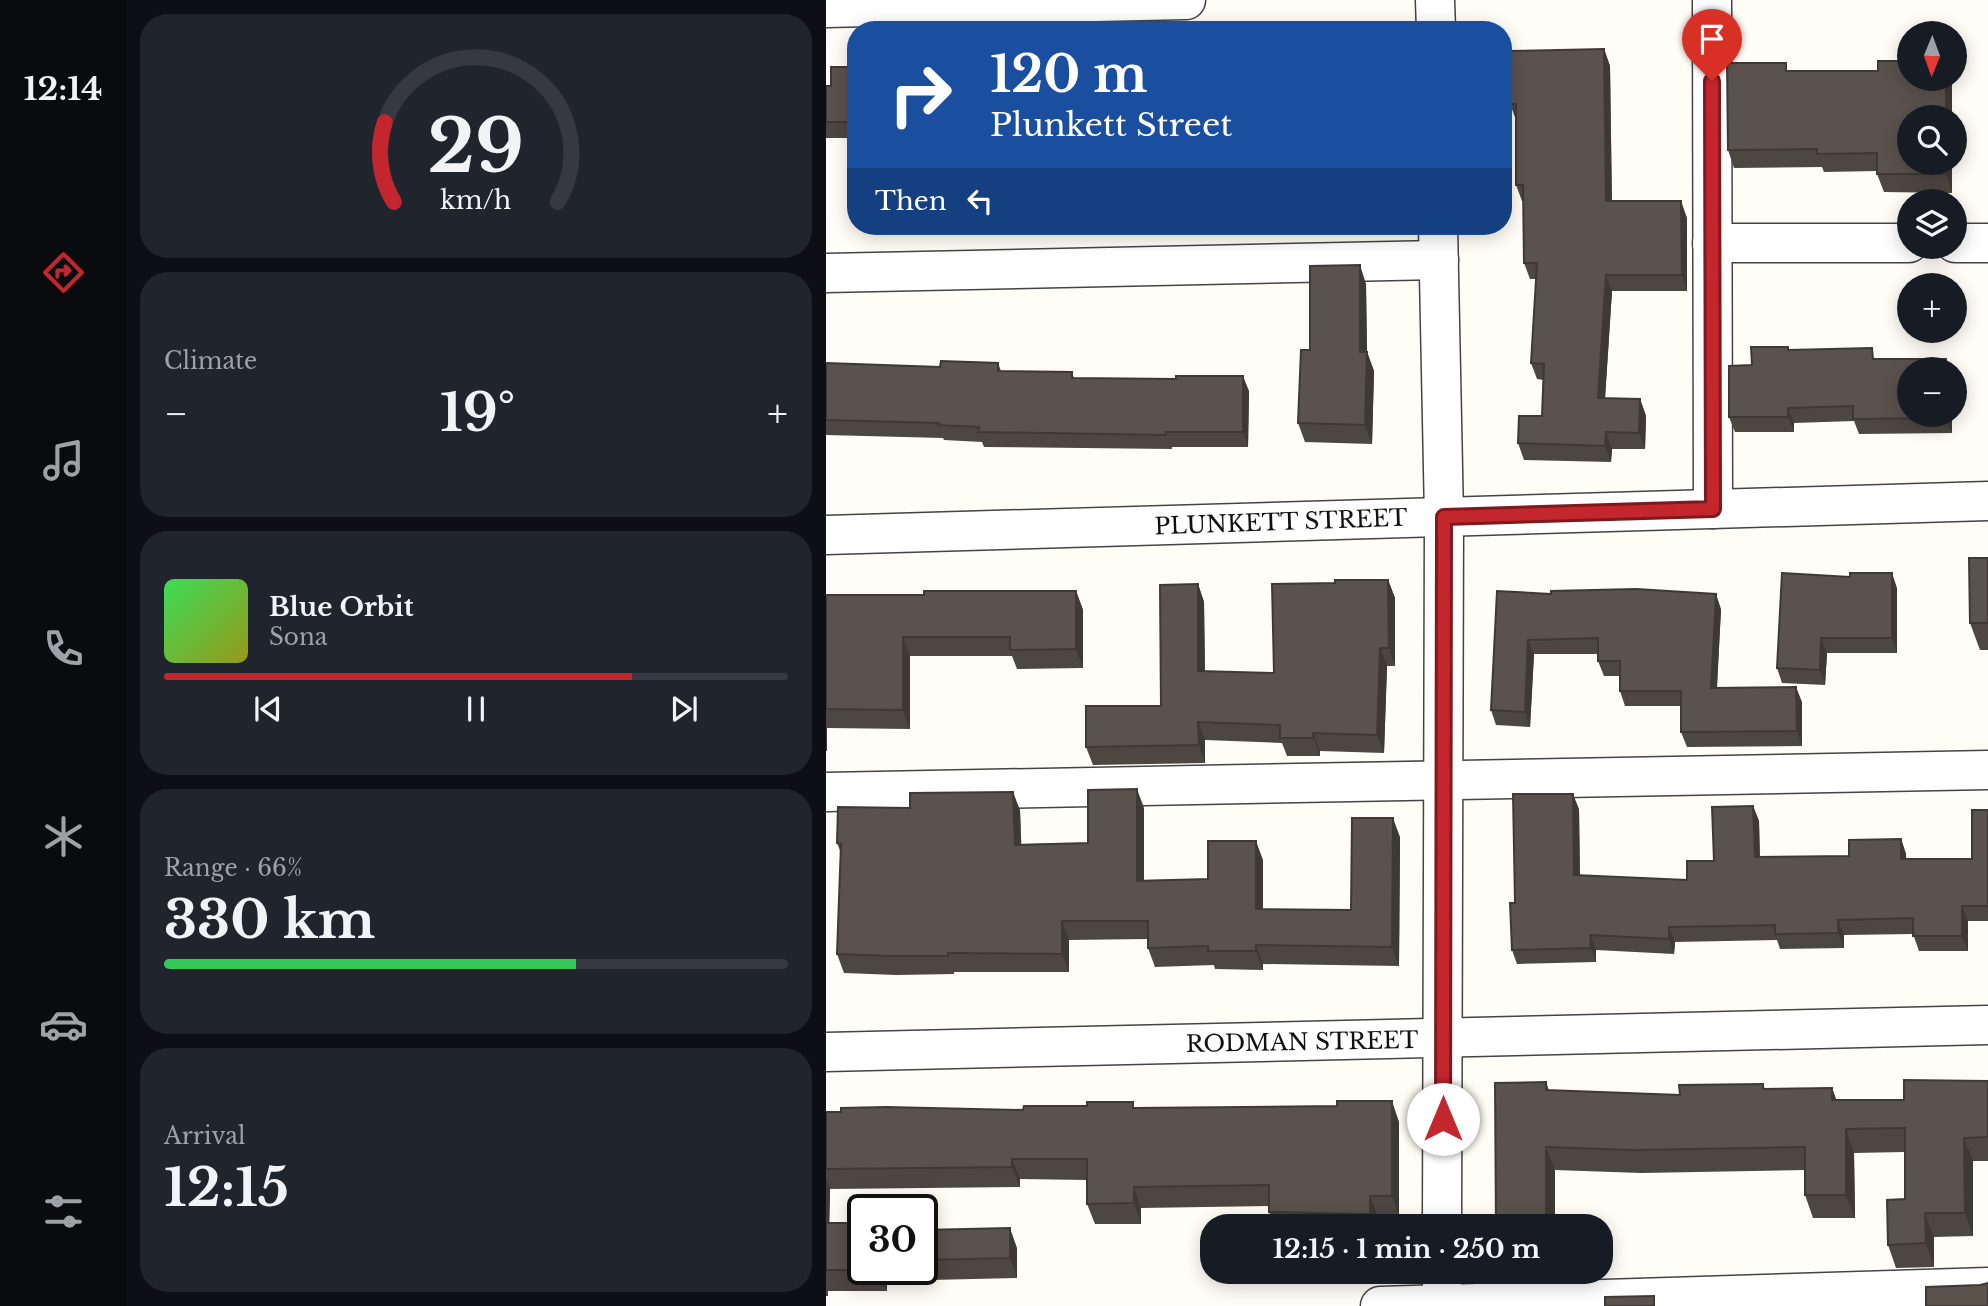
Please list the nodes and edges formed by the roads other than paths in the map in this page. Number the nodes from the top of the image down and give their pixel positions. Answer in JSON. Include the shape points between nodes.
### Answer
{"nodes":[{"id":1,"x":1186,"y":0,"type":"edge"},
{"id":2,"x":1435,"y":0,"type":"edge"},
{"id":3,"x":1712,"y":0,"type":"edge"},
{"id":4,"x":826,"y":8,"type":"edge"},
{"id":5,"x":1436,"y":21,"type":"edge"},
{"id":6,"x":1439,"y":243,"type":"edge"},
{"id":7,"x":1712,"y":243,"type":"junction"},
{"id":8,"x":1897,"y":243,"type":"edge"},
{"id":9,"x":1967,"y":243,"type":"edge"},
{"id":10,"x":1988,"y":243,"type":"edge"},
{"id":11,"x":826,"y":273,"type":"edge"},
{"id":12,"x":1988,"y":501,"type":"edge"},
{"id":13,"x":1713,"y":509,"type":"junction"},
{"id":14,"x":1444,"y":517,"type":"junction"},
{"id":15,"x":826,"y":535,"type":"edge"},
{"id":16,"x":1988,"y":771,"type":"edge"},
{"id":17,"x":1443,"y":779,"type":"junction"},
{"id":18,"x":826,"y":792,"type":"edge"},
{"id":19,"x":1988,"y":1025,"type":"edge"},
{"id":20,"x":1443,"y":1038,"type":"junction"},
{"id":21,"x":826,"y":1052,"type":"edge"},
{"id":22,"x":1442,"y":1214,"type":"edge"},
{"id":23,"x":1442,"y":1284,"type":"edge"},
{"id":24,"x":1988,"y":1287,"type":"edge"},
{"id":25,"x":1380,"y":1306,"type":"edge"},
{"id":26,"x":1442,"y":1306,"type":"edge"}],
"edges":[{"from":1,"to":4,"type":"street"},
{"from":2,"to":5,"type":"street"},
{"from":3,"to":7,"type":"street"},
{"from":6,"to":11,"type":"street"},
{"from":6,"to":14,"type":"street"},
{"from":7,"to":8,"type":"street"},
{"from":7,"to":13,"type":"street"},
{"from":9,"to":10,"type":"street"},
{"from":12,"to":13,"type":"street","name":"PLUNKETT STREET"},
{"from":13,"to":14,"type":"street","name":"PLUNKETT STREET"},
{"from":14,"to":15,"type":"street","name":"PLUNKETT STREET"},
{"from":14,"to":17,"type":"street"},
{"from":16,"to":17,"type":"street"},
{"from":17,"to":18,"type":"street"},
{"from":17,"to":20,"type":"street"},
{"from":19,"to":20,"type":"street","name":"RODMAN STREET"},
{"from":20,"to":21,"type":"street","name":"RODMAN STREET"},
{"from":20,"to":22,"type":"street"},
{"from":23,"to":26,"type":"street"},
{"from":24,"to":26,"type":"street"},
{"from":25,"to":26,"type":"street"}]}
